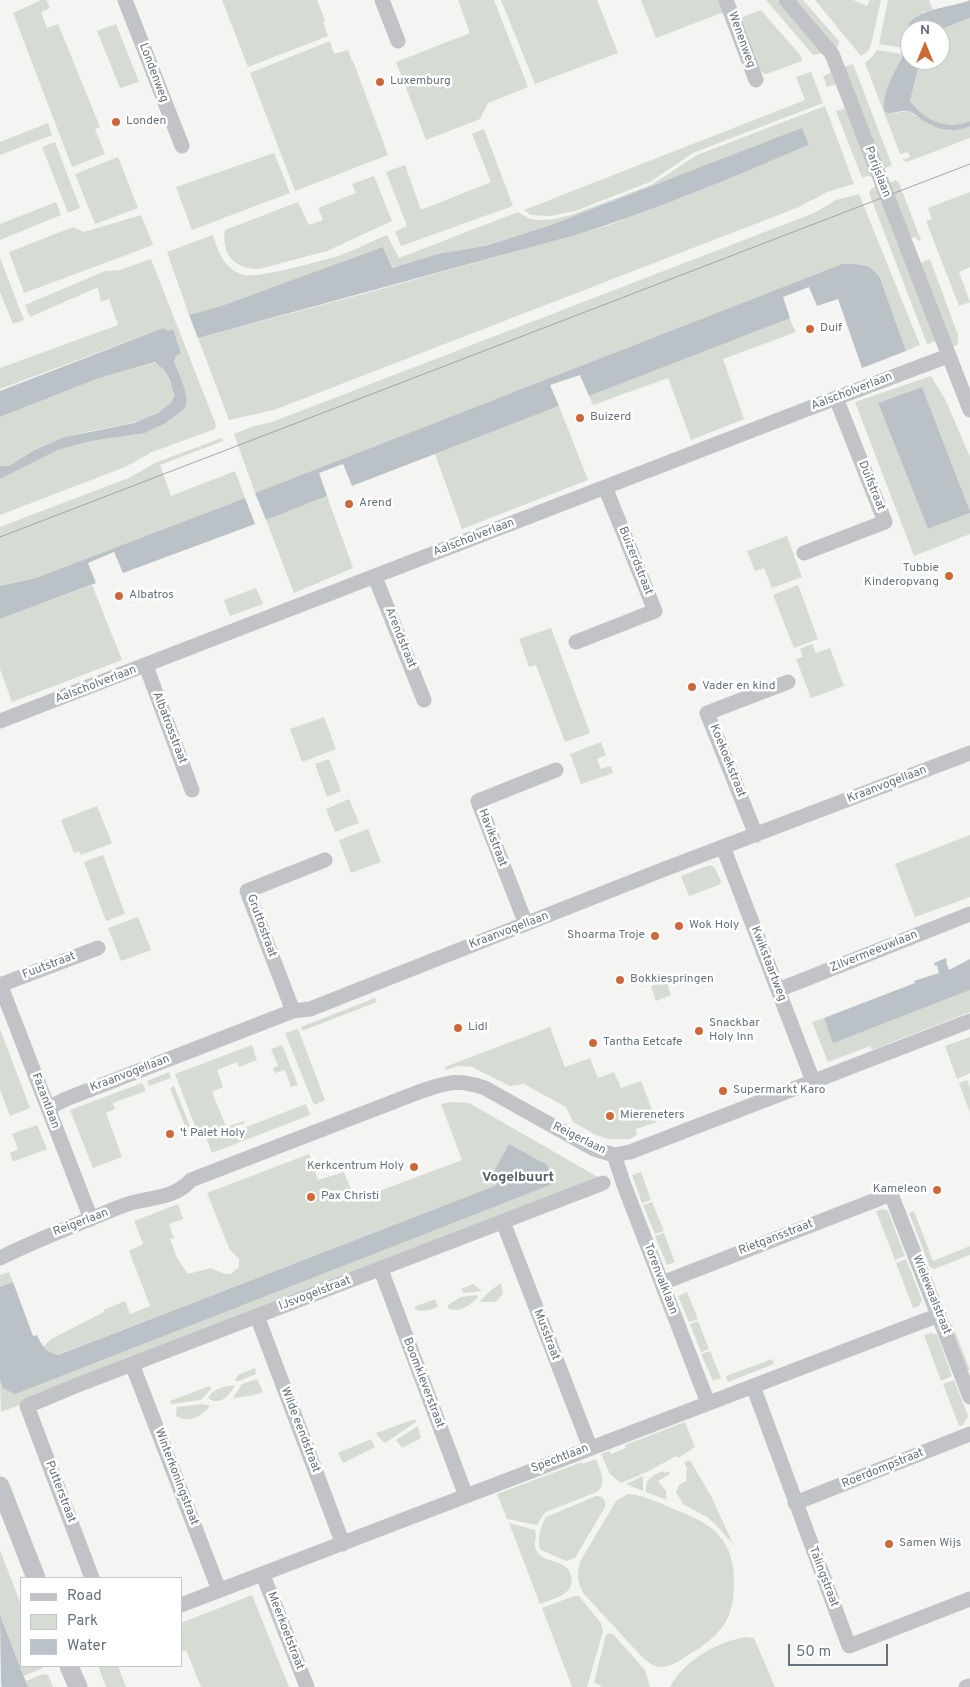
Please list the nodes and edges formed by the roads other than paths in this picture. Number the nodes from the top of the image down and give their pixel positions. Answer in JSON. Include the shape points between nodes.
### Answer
{"nodes":[{"id":1,"x":125,"y":0,"type":"edge"},
{"id":2,"x":382,"y":0,"type":"edge"},
{"id":3,"x":726,"y":0,"type":"edge"},
{"id":4,"x":786,"y":0,"type":"edge"},
{"id":5,"x":398,"y":41,"type":"dead end"},
{"id":6,"x":756,"y":80,"type":"dead end"},
{"id":7,"x":182,"y":146,"type":"dead end"},
{"id":8,"x":948,"y":356,"type":"junction"},
{"id":9,"x":836,"y":398,"type":"junction"},
{"id":10,"x":970,"y":410,"type":"edge"},
{"id":11,"x":605,"y":488,"type":"junction"},
{"id":12,"x":804,"y":553,"type":"dead end"},
{"id":13,"x":375,"y":577,"type":"junction"},
{"id":14,"x":576,"y":642,"type":"dead end"},
{"id":15,"x":146,"y":666,"type":"junction"},
{"id":16,"x":788,"y":682,"type":"dead end"},
{"id":17,"x":424,"y":700,"type":"dead end"},
{"id":18,"x":0,"y":721,"type":"edge"},
{"id":19,"x":970,"y":753,"type":"edge"},
{"id":20,"x":556,"y":770,"type":"dead end"},
{"id":21,"x":192,"y":790,"type":"dead end"},
{"id":22,"x":756,"y":835,"type":"junction"},
{"id":23,"x":723,"y":847,"type":"junction"},
{"id":24,"x":325,"y":860,"type":"dead end"},
{"id":25,"x":970,"y":914,"type":"edge"},
{"id":26,"x":526,"y":924,"type":"junction"},
{"id":27,"x":98,"y":948,"type":"dead end"},
{"id":28,"x":0,"y":984,"type":"edge"},
{"id":29,"x":778,"y":990,"type":"junction"},
{"id":30,"x":293,"y":1011,"type":"junction"},
{"id":31,"x":970,"y":1021,"type":"edge"},
{"id":32,"x":813,"y":1081,"type":"junction"},
{"id":33,"x":48,"y":1108,"type":"junction"},
{"id":34,"x":614,"y":1155,"type":"junction"},
{"id":35,"x":603,"y":1183,"type":"dead end"},
{"id":36,"x":891,"y":1194,"type":"joint"},
{"id":37,"x":91,"y":1219,"type":"junction"},
{"id":38,"x":503,"y":1222,"type":"junction"},
{"id":39,"x":27,"y":1244,"type":"junction"},
{"id":40,"x":0,"y":1251,"type":"edge"},
{"id":41,"x":0,"y":1258,"type":"edge"},
{"id":42,"x":381,"y":1270,"type":"junction"},
{"id":43,"x":662,"y":1283,"type":"junction"},
{"id":44,"x":939,"y":1315,"type":"junction"},
{"id":45,"x":257,"y":1316,"type":"junction"},
{"id":46,"x":132,"y":1364,"type":"junction"},
{"id":47,"x":753,"y":1386,"type":"junction"},
{"id":48,"x":970,"y":1397,"type":"edge"},
{"id":49,"x":708,"y":1403,"type":"junction"},
{"id":50,"x":27,"y":1406,"type":"joint"},
{"id":51,"x":970,"y":1434,"type":"edge"},
{"id":52,"x":590,"y":1447,"type":"junction"},
{"id":53,"x":0,"y":1486,"type":"edge"},
{"id":54,"x":466,"y":1496,"type":"junction"},
{"id":55,"x":795,"y":1503,"type":"junction"},
{"id":56,"x":343,"y":1544,"type":"junction"},
{"id":57,"x":263,"y":1574,"type":"junction"},
{"id":58,"x":36,"y":1577,"type":"edge"},
{"id":59,"x":92,"y":1577,"type":"edge"},
{"id":60,"x":220,"y":1590,"type":"junction"},
{"id":61,"x":970,"y":1599,"type":"edge"},
{"id":62,"x":182,"y":1604,"type":"edge"},
{"id":63,"x":69,"y":1667,"type":"edge"},
{"id":64,"x":970,"y":1686,"type":"edge"},
{"id":65,"x":78,"y":1687,"type":"edge"},
{"id":66,"x":307,"y":1687,"type":"edge"},
{"id":67,"x":966,"y":1687,"type":"edge"}],
"edges":[{"from":1,"to":7,"type":"street","name":"Londenweg"},
{"from":2,"to":5,"type":"street"},
{"from":3,"to":6,"type":"street","name":"Wenenweg"},
{"from":4,"to":8,"type":"street","name":"Parijslaan","via":[[832,54]]},
{"from":8,"to":9,"type":"street","name":"Aalscholverlaan"},
{"from":8,"to":10,"type":"street","name":"Parijslaan"},
{"from":9,"to":11,"type":"street","name":"Aalscholverlaan"},
{"from":9,"to":12,"type":"street","name":"Duifstraat","via":[[885,522]]},
{"from":11,"to":13,"type":"street","name":"Aalscholverlaan"},
{"from":11,"to":14,"type":"street","name":"Buizerdstraat","via":[[655,612]]},
{"from":13,"to":15,"type":"street","name":"Aalscholverlaan"},
{"from":13,"to":17,"type":"street","name":"Arendstraat"},
{"from":15,"to":18,"type":"street","name":"Aalscholverlaan"},
{"from":15,"to":21,"type":"street","name":"Albatrosstraat"},
{"from":16,"to":22,"type":"street","name":"Koekoekstraat","via":[[707,713]]},
{"from":19,"to":22,"type":"street","name":"Kraanvogellaan"},
{"from":20,"to":26,"type":"street","name":"Havikstraat","via":[[478,802]]},
{"from":22,"to":23,"type":"street","name":"Kraanvogellaan"},
{"from":23,"to":26,"type":"street","name":"Kraanvogellaan"},
{"from":23,"to":29,"type":"street","name":"Kwikstaartweg"},
{"from":24,"to":30,"type":"street","name":"Gruttostraat","via":[[247,891]]},
{"from":25,"to":29,"type":"street","name":"Zilvermeeuwlaan"},
{"from":26,"to":30,"type":"street","name":"Kraanvogellaan","via":[[310,1009]]},
{"from":27,"to":28,"type":"street","name":"Fuutstraat"},
{"from":28,"to":33,"type":"street","name":"Fazantlaan"},
{"from":29,"to":32,"type":"street","name":"Kwikstaartweg"},
{"from":30,"to":33,"type":"street","name":"Kraanvogellaan"},
{"from":31,"to":32,"type":"street","name":"Reigerlaan"},
{"from":32,"to":34,"type":"street","name":"Reigerlaan","via":[[640,1148]]},
{"from":33,"to":37,"type":"street","name":"Fazantlaan"},
{"from":34,"to":37,"type":"street","name":"Reigerlaan","via":[[594,1149],[485,1088],[467,1082],[450,1082],[191,1180],[181,1178],[153,1189],[135,1202]]},
{"from":34,"to":43,"type":"street","name":"Torenvalklaan"},
{"from":35,"to":38,"type":"street","name":"IJsvogelstraat"},
{"from":36,"to":43,"type":"street","name":"Rietgansstraat"},
{"from":36,"to":44,"type":"street","name":"Wielewaalstraat"},
{"from":37,"to":39,"type":"street","name":"Reigerlaan"},
{"from":38,"to":42,"type":"street","name":"IJsvogelstraat"},
{"from":38,"to":52,"type":"street","name":"Musstraat"},
{"from":39,"to":40,"type":"street","name":"Reigerlaan"},
{"from":39,"to":41,"type":"street","name":"Reigerlaan"},
{"from":42,"to":45,"type":"street","name":"IJsvogelstraat"},
{"from":42,"to":54,"type":"street","name":"Boomkleverstraat"},
{"from":43,"to":49,"type":"street","name":"Torenvalklaan"},
{"from":44,"to":47,"type":"street","name":"Spechtlaan"},
{"from":44,"to":48,"type":"street","name":"Wielewaalstraat"},
{"from":45,"to":46,"type":"street","name":"IJsvogelstraat"},
{"from":45,"to":56,"type":"street","name":"Wilde eendstraat"},
{"from":46,"to":50,"type":"street","name":"IJsvogelstraat"},
{"from":46,"to":60,"type":"street","name":"Winterkoningstraat"},
{"from":47,"to":49,"type":"street","name":"Spechtlaan"},
{"from":47,"to":55,"type":"street","name":"Talingstraat"},
{"from":49,"to":52,"type":"street","name":"Spechtlaan"},
{"from":50,"to":59,"type":"street","name":"Putterstraat"},
{"from":51,"to":55,"type":"street","name":"Roerdompstraat"},
{"from":52,"to":54,"type":"street","name":"Spechtlaan"},
{"from":53,"to":58,"type":"street"},
{"from":54,"to":56,"type":"street","name":"Spechtlaan"},
{"from":55,"to":61,"type":"street","name":"Talingstraat","via":[[849,1646]]},
{"from":56,"to":57,"type":"street","name":"Spechtlaan"},
{"from":57,"to":60,"type":"street","name":"Spechtlaan"},
{"from":57,"to":66,"type":"street","name":"Meerkoetstraat"},
{"from":60,"to":62,"type":"street","name":"Spechtlaan"},
{"from":63,"to":65,"type":"street"},
{"from":64,"to":67,"type":"street"}]}
